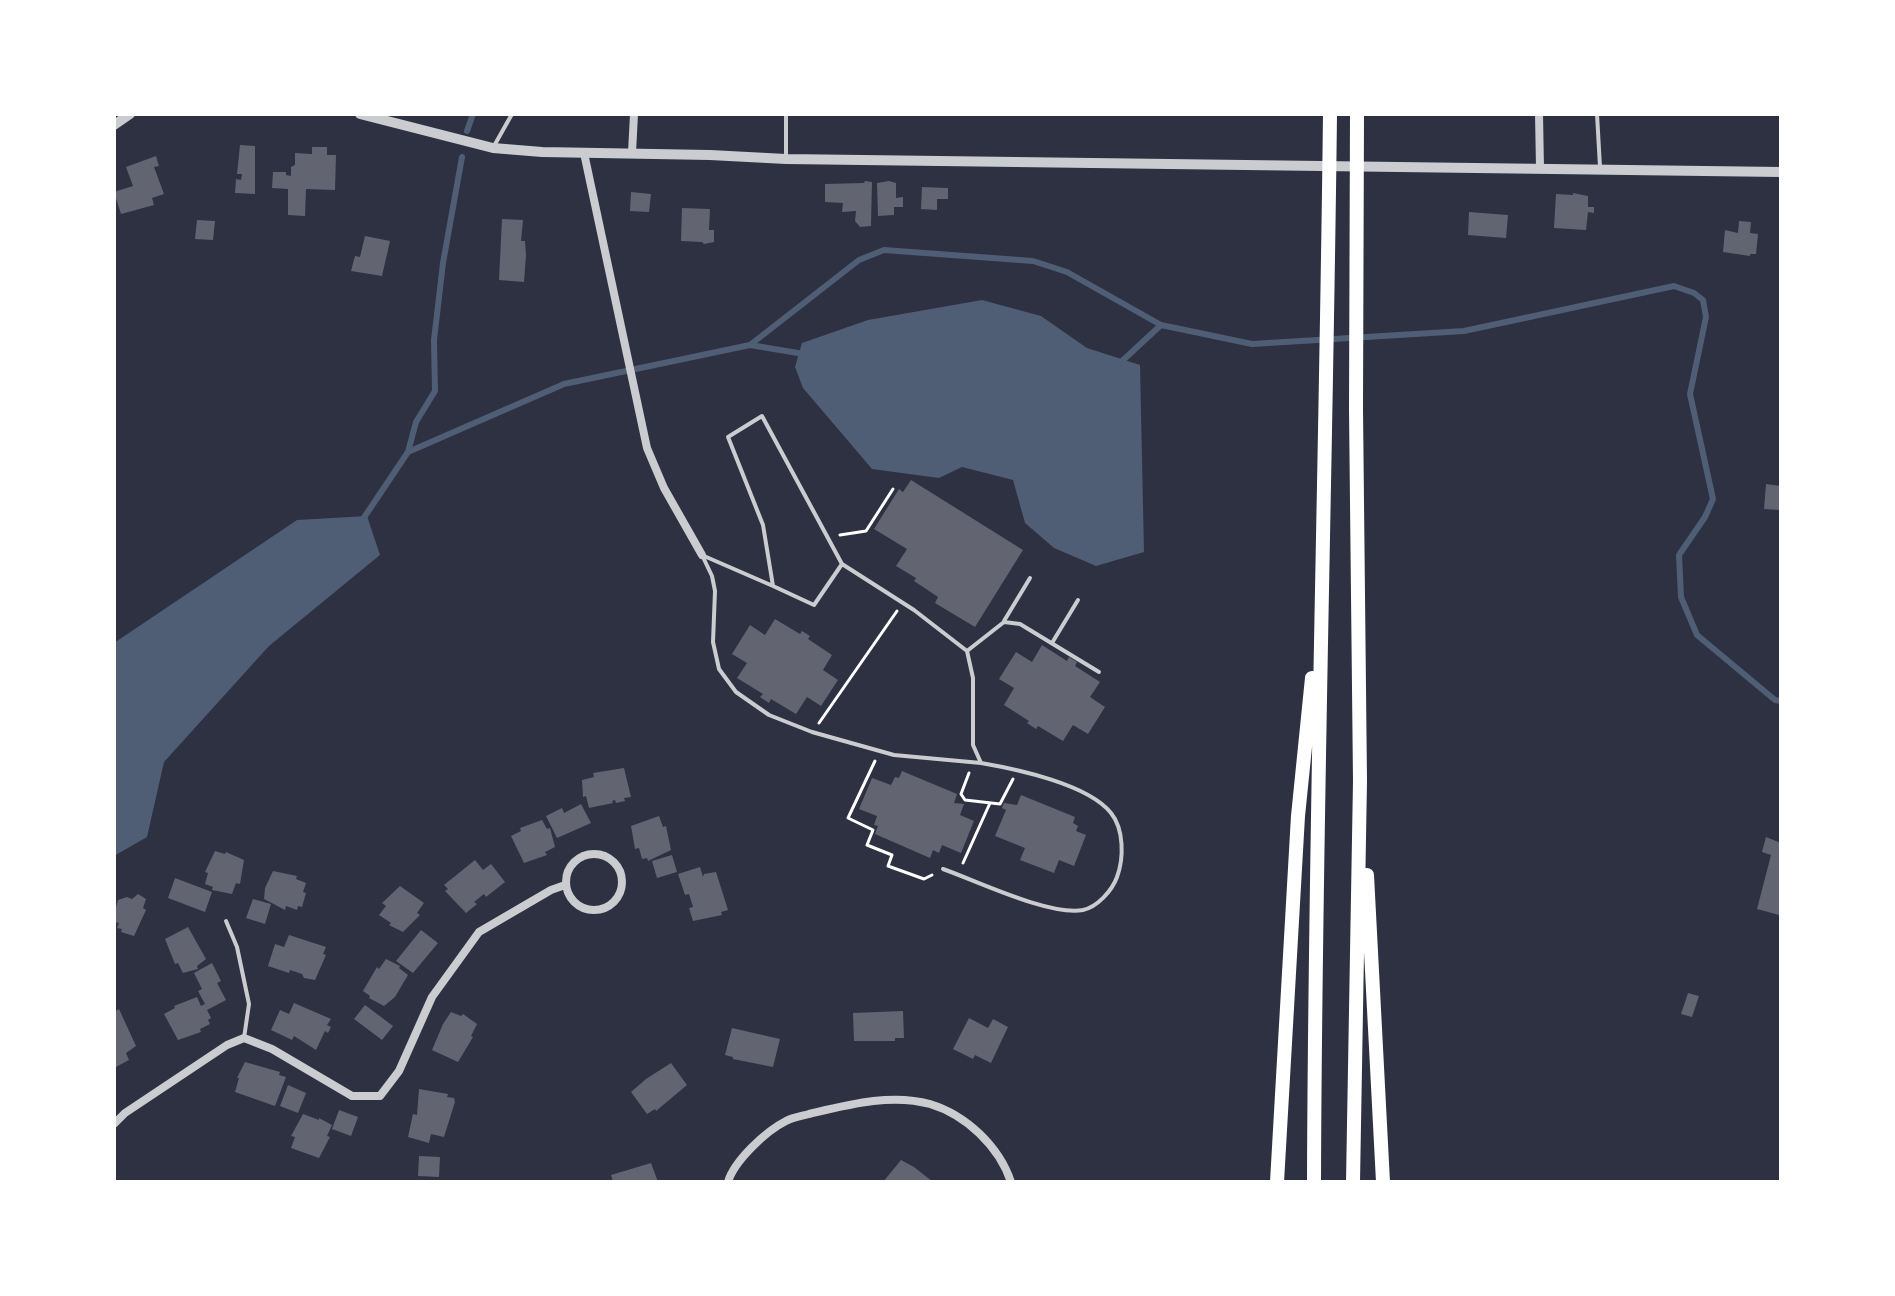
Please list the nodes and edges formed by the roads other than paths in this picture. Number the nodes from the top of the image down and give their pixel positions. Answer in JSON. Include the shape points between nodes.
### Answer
{"nodes":[{"id":1,"x":130,"y":114,"type":"edge"},
{"id":2,"x":360,"y":114,"type":"edge"},
{"id":3,"x":512,"y":114,"type":"edge"},
{"id":4,"x":634,"y":114,"type":"edge"},
{"id":5,"x":786,"y":114,"type":"edge"},
{"id":6,"x":1330,"y":114,"type":"edge"},
{"id":7,"x":1357,"y":114,"type":"edge"},
{"id":8,"x":1539,"y":114,"type":"edge"},
{"id":9,"x":1597,"y":114,"type":"edge"},
{"id":10,"x":114,"y":125,"type":"edge"},
{"id":11,"x":493,"y":148,"type":"junction"},
{"id":12,"x":584,"y":153,"type":"junction"},
{"id":13,"x":632,"y":153,"type":"junction"},
{"id":14,"x":786,"y":159,"type":"junction"},
{"id":15,"x":1540,"y":168,"type":"junction"},
{"id":16,"x":1600,"y":169,"type":"junction"},
{"id":17,"x":1781,"y":172,"type":"edge"},
{"id":18,"x":702,"y":555,"type":"junction"},
{"id":19,"x":842,"y":564,"type":"junction"},
{"id":20,"x":1030,"y":578,"type":"dead end"},
{"id":21,"x":773,"y":586,"type":"junction"},
{"id":22,"x":1078,"y":600,"type":"dead end"},
{"id":23,"x":1322,"y":610,"type":"junction"},
{"id":24,"x":1004,"y":622,"type":"junction"},
{"id":25,"x":1052,"y":643,"type":"junction"},
{"id":26,"x":967,"y":651,"type":"junction"},
{"id":27,"x":1099,"y":672,"type":"dead end"},
{"id":28,"x":981,"y":763,"type":"junction"},
{"id":29,"x":1360,"y":781,"type":"junction"},
{"id":30,"x":943,"y":869,"type":"road end"},
{"id":31,"x":565,"y":885,"type":"junction"},
{"id":32,"x":226,"y":921,"type":"dead end"},
{"id":33,"x":244,"y":1038,"type":"junction"},
{"id":34,"x":114,"y":1124,"type":"edge"},
{"id":35,"x":728,"y":1182,"type":"edge"},
{"id":36,"x":1011,"y":1182,"type":"edge"},
{"id":37,"x":1277,"y":1182,"type":"edge"},
{"id":38,"x":1314,"y":1182,"type":"edge"},
{"id":39,"x":1353,"y":1182,"type":"edge"},
{"id":40,"x":1383,"y":1182,"type":"edge"}],
"edges":[{"from":1,"to":10,"type":"street"},
{"from":2,"to":11,"type":"street"},
{"from":3,"to":11,"type":"lane"},
{"from":4,"to":13,"type":"street"},
{"from":5,"to":14,"type":"lane"},
{"from":6,"to":23,"type":"highway"},
{"from":7,"to":29,"type":"highway"},
{"from":8,"to":15,"type":"street"},
{"from":9,"to":16,"type":"lane"},
{"from":11,"to":12,"type":"street"},
{"from":12,"to":13,"type":"street"},
{"from":12,"to":18,"type":"street","via":[[640,427],[654,467]]},
{"from":13,"to":14,"type":"street"},
{"from":14,"to":15,"type":"street"},
{"from":15,"to":16,"type":"street"},
{"from":16,"to":17,"type":"street"},
{"from":18,"to":21,"type":"lane"},
{"from":18,"to":28,"type":"lane","via":[[715,591],[713,642],[719,669],[736,692],[769,715],[812,732],[894,755]]},
{"from":19,"to":21,"type":"lane","via":[[814,605]]},
{"from":19,"to":21,"type":"lane","via":[[762,416],[728,437],[763,525]]},
{"from":19,"to":26,"type":"lane"},
{"from":20,"to":24,"type":"lane"},
{"from":22,"to":25,"type":"lane"},
{"from":23,"to":37,"type":"highway","via":[[1303,744]]},
{"from":23,"to":38,"type":"highway"},
{"from":24,"to":25,"type":"lane","via":[[1020,624]]},
{"from":24,"to":26,"type":"lane"},
{"from":25,"to":27,"type":"lane"},
{"from":26,"to":28,"type":"lane","via":[[973,678],[973,745]]},
{"from":28,"to":30,"type":"lane","via":[[1019,769],[1069,787],[1110,811],[1121,853],[1112,888],[1082,910],[1045,907]]},
{"from":29,"to":39,"type":"highway"},
{"from":29,"to":40,"type":"highway"},
{"from":31,"to":31,"type":"street","via":[[573,902],[590,911],[616,901],[623,883],[611,859],[593,853],[569,867]]},
{"from":31,"to":33,"type":"street","via":[[479,932],[432,997],[399,1071],[380,1096],[352,1096]]},
{"from":32,"to":33,"type":"lane","via":[[249,1004]]},
{"from":33,"to":34,"type":"street"},
{"from":35,"to":36,"type":"street","via":[[754,1145],[786,1120],[847,1105],[902,1100],[952,1112],[988,1141]]}]}
